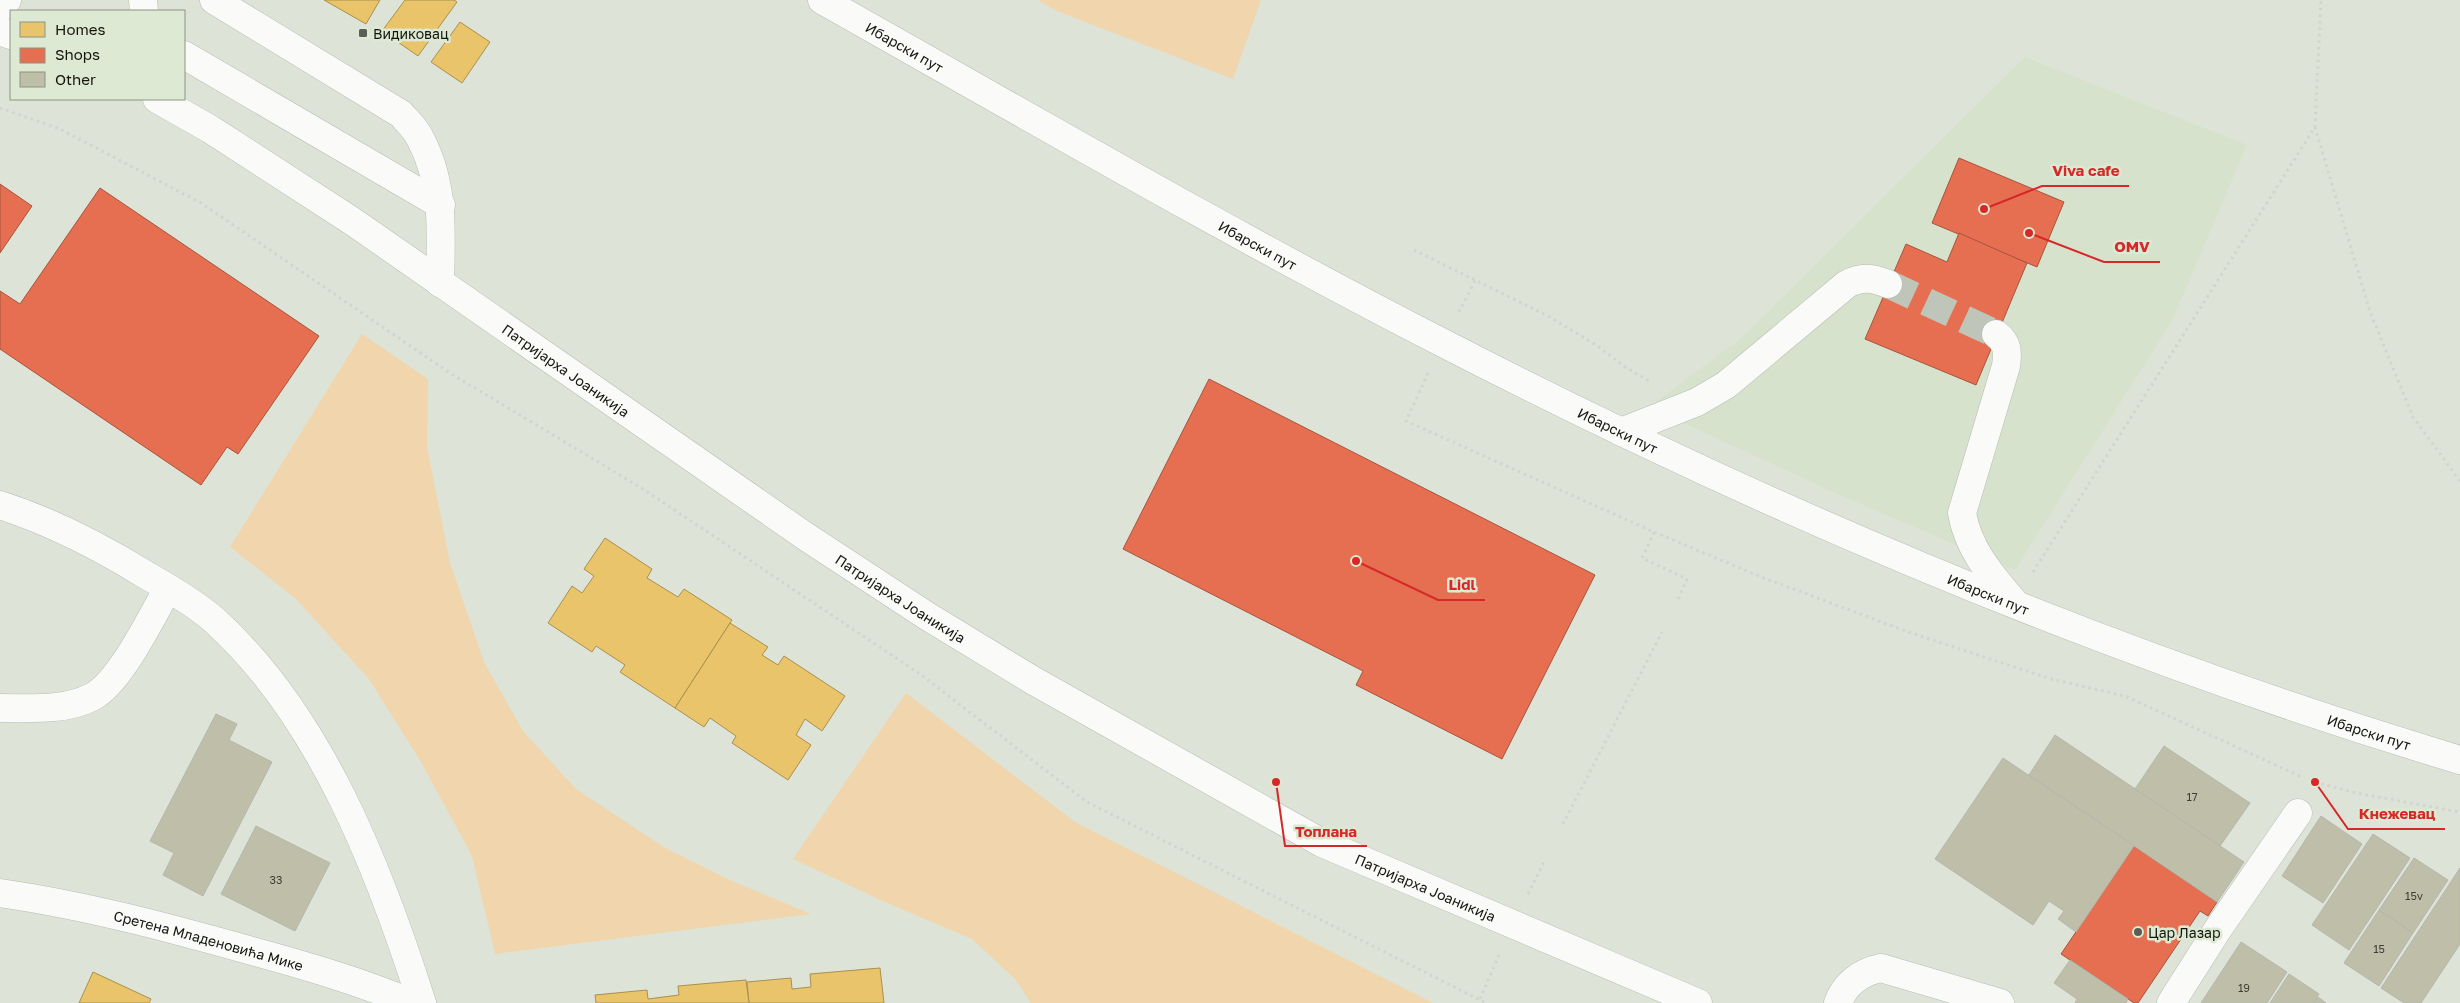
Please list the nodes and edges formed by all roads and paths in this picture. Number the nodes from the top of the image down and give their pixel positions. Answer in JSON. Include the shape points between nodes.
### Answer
{"nodes":[{"id":1,"x":6,"y":0,"type":"edge"},
{"id":2,"x":214,"y":0,"type":"edge"},
{"id":3,"x":822,"y":0,"type":"edge"},
{"id":4,"x":2321,"y":0,"type":"edge"},
{"id":5,"x":0,"y":8,"type":"edge"},
{"id":6,"x":185,"y":56,"type":"edge"},
{"id":7,"x":159,"y":100,"type":"edge"},
{"id":8,"x":0,"y":108,"type":"edge"},
{"id":9,"x":2315,"y":126,"type":"junction"},
{"id":10,"x":441,"y":205,"type":"junction"},
{"id":11,"x":1414,"y":250,"type":"dead end"},
{"id":12,"x":1475,"y":281,"type":"junction"},
{"id":13,"x":440,"y":283,"type":"junction"},
{"id":14,"x":1888,"y":284,"type":"tunnel mouth"},
{"id":15,"x":1996,"y":334,"type":"tunnel mouth"},
{"id":16,"x":1443,"y":343,"type":"junction"},
{"id":17,"x":1697,"y":402,"type":"junction"},
{"id":18,"x":1620,"y":432,"type":"junction"},
{"id":19,"x":2460,"y":481,"type":"edge"},
{"id":20,"x":0,"y":505,"type":"edge"},
{"id":21,"x":1654,"y":532,"type":"junction"},
{"id":22,"x":168,"y":588,"type":"junction"},
{"id":23,"x":1678,"y":599,"type":"dead end"},
{"id":24,"x":2014,"y":602,"type":"junction"},
{"id":25,"x":1662,"y":632,"type":"dead end"},
{"id":26,"x":0,"y":708,"type":"edge"},
{"id":27,"x":2460,"y":760,"type":"edge"},
{"id":28,"x":2460,"y":812,"type":"edge"},
{"id":29,"x":2298,"y":813,"type":"dead end"},
{"id":30,"x":1563,"y":824,"type":"dead end"},
{"id":31,"x":1545,"y":860,"type":"dead end"},
{"id":32,"x":0,"y":893,"type":"edge"},
{"id":33,"x":1525,"y":900,"type":"dead end"},
{"id":34,"x":1500,"y":955,"type":"dead end"},
{"id":35,"x":1480,"y":1000,"type":"junction"},
{"id":36,"x":411,"y":1003,"type":"edge"},
{"id":37,"x":422,"y":1003,"type":"edge"},
{"id":38,"x":1486,"y":1003,"type":"edge"},
{"id":39,"x":1698,"y":1003,"type":"edge"},
{"id":40,"x":1838,"y":1003,"type":"edge"},
{"id":41,"x":2000,"y":1003,"type":"edge"},
{"id":42,"x":2170,"y":1003,"type":"edge"}],
"edges":[{"from":1,"to":5,"type":"main road"},
{"from":2,"to":10,"type":"main road","via":[[401,114],[420,137]]},
{"from":3,"to":16,"type":"main road","name":"Ибарски пут","via":[[1189,207]]},
{"from":4,"to":9,"type":"path"},
{"from":6,"to":10,"type":"main road"},
{"from":7,"to":13,"type":"main road","name":"Патријарха Јоаникија","via":[[263,162]]},
{"from":8,"to":35,"type":"path","via":[[60,128],[201,203],[442,368],[643,488],[920,674],[1087,802]]},
{"from":9,"to":19,"type":"path","via":[[2370,312],[2413,416]]},
{"from":9,"to":24,"type":"path"},
{"from":10,"to":13,"type":"main road"},
{"from":11,"to":12,"type":"path"},
{"from":12,"to":16,"type":"path"},
{"from":12,"to":17,"type":"path","via":[[1546,315],[1596,345],[1624,368],[1649,381],[1683,386]]},
{"from":13,"to":39,"type":"main road","name":"Патријарха Јоаникија","via":[[805,536],[927,616],[1042,685],[1322,843]]},
{"from":14,"to":17,"type":"main road","via":[[1873,278],[1857,279],[1847,284],[1726,384]]},
{"from":15,"to":24,"type":"main road","via":[[2004,340],[2008,352],[2006,366],[1962,513],[1968,536],[1983,567]]},
{"from":16,"to":18,"type":"main road","name":"Ибарски пут"},
{"from":16,"to":21,"type":"path","via":[[1406,421]]},
{"from":17,"to":18,"type":"main road"},
{"from":18,"to":24,"type":"main road","name":"Ибарски пут","via":[[1853,537]]},
{"from":20,"to":22,"type":"main road","via":[[37,517],[94,543]]},
{"from":21,"to":23,"type":"path","via":[[1642,558],[1687,579]]},
{"from":21,"to":28,"type":"path","via":[[1764,578],[1911,632],[2051,679],[2125,696],[2315,782]]},
{"from":22,"to":26,"type":"main road","via":[[112,680],[92,697],[62,706]]},
{"from":22,"to":37,"type":"main road","via":[[218,625],[262,670],[307,731],[356,826]]},
{"from":24,"to":27,"type":"main road","name":"Ибарски пут","via":[[2178,666]]},
{"from":25,"to":30,"type":"path"},
{"from":29,"to":42,"type":"main road"},
{"from":31,"to":33,"type":"path"},
{"from":32,"to":36,"type":"main road","name":"Сретена Младеновића Мике","via":[[181,930],[363,984]]},
{"from":34,"to":35,"type":"path"},
{"from":35,"to":38,"type":"path"},
{"from":40,"to":41,"type":"main road","via":[[1851,983],[1866,971],[1882,968]]}]}
